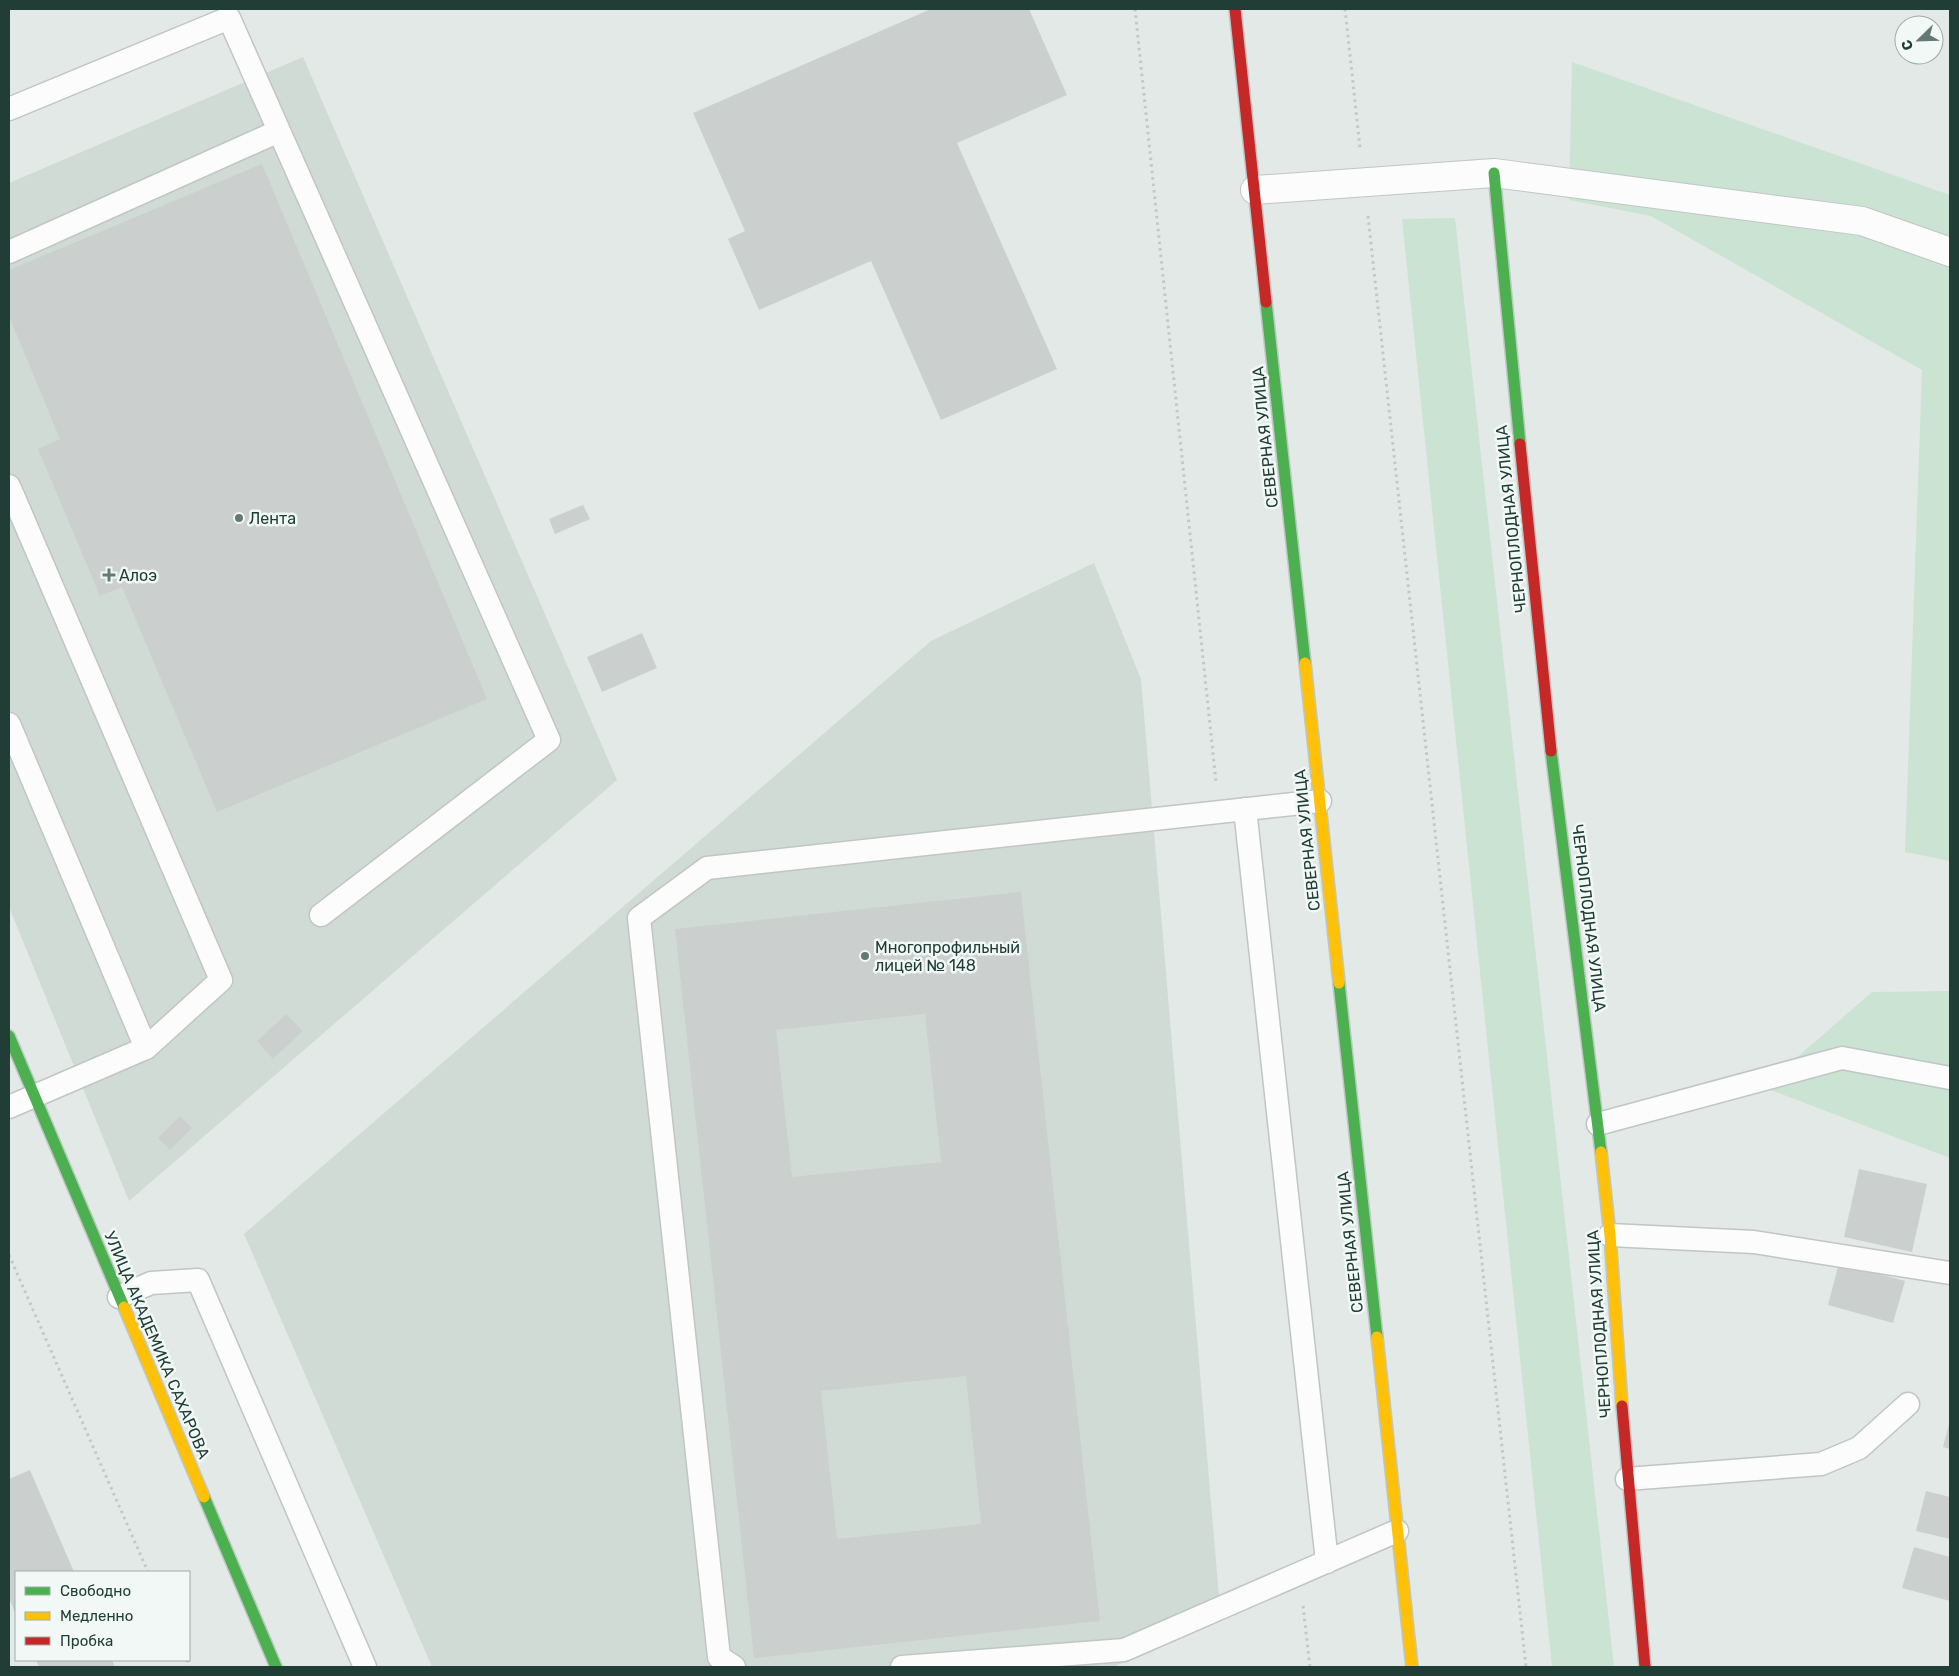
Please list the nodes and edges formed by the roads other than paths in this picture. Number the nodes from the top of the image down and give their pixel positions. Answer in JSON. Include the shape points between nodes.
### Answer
{"nodes":[{"id":1,"x":1235,"y":9,"type":"edge"},
{"id":2,"x":9,"y":109,"type":"edge"},
{"id":3,"x":279,"y":131,"type":"junction"},
{"id":4,"x":1494,"y":173,"type":"junction"},
{"id":5,"x":1255,"y":190,"type":"junction"},
{"id":6,"x":9,"y":252,"type":"edge"},
{"id":7,"x":1950,"y":252,"type":"edge"},
{"id":8,"x":9,"y":486,"type":"edge"},
{"id":9,"x":9,"y":724,"type":"edge"},
{"id":10,"x":1320,"y":801,"type":"junction"},
{"id":11,"x":1245,"y":809,"type":"junction"},
{"id":12,"x":321,"y":915,"type":"dead end"},
{"id":13,"x":9,"y":1036,"type":"edge"},
{"id":14,"x":146,"y":1048,"type":"junction"},
{"id":15,"x":1950,"y":1078,"type":"edge"},
{"id":16,"x":34,"y":1096,"type":"junction"},
{"id":17,"x":9,"y":1107,"type":"edge"},
{"id":18,"x":1598,"y":1124,"type":"junction"},
{"id":19,"x":1610,"y":1234,"type":"junction"},
{"id":20,"x":1950,"y":1273,"type":"edge"},
{"id":21,"x":119,"y":1297,"type":"junction"},
{"id":22,"x":1908,"y":1404,"type":"dead end"},
{"id":23,"x":1627,"y":1479,"type":"junction"},
{"id":24,"x":1397,"y":1531,"type":"junction"},
{"id":25,"x":1327,"y":1562,"type":"junction"},
{"id":26,"x":276,"y":1667,"type":"edge"},
{"id":27,"x":365,"y":1667,"type":"edge"},
{"id":28,"x":734,"y":1667,"type":"edge"},
{"id":29,"x":902,"y":1667,"type":"edge"},
{"id":30,"x":1412,"y":1667,"type":"edge"},
{"id":31,"x":1645,"y":1667,"type":"edge"}],
"edges":[{"from":1,"to":5,"type":"street","name":"СЕВЕРНАЯ УЛИЦА"},
{"from":2,"to":3,"type":"lane","via":[[229,18]]},
{"from":3,"to":6,"type":"lane"},
{"from":3,"to":12,"type":"lane","via":[[550,740]]},
{"from":4,"to":5,"type":"street"},
{"from":4,"to":7,"type":"street","via":[[1862,221]]},
{"from":4,"to":18,"type":"street","name":"ЧЕРНОПЛОДНАЯ УЛИЦА","via":[[1546,716]]},
{"from":5,"to":10,"type":"street","name":"СЕВЕРНАЯ УЛИЦА"},
{"from":8,"to":14,"type":"lane","via":[[221,980]]},
{"from":9,"to":14,"type":"lane"},
{"from":10,"to":11,"type":"lane"},
{"from":10,"to":24,"type":"street","name":"СЕВЕРНАЯ УЛИЦА"},
{"from":11,"to":25,"type":"lane"},
{"from":11,"to":28,"type":"lane","via":[[707,868],[639,918],[720,1657]]},
{"from":13,"to":16,"type":"street","name":"УЛИЦА АКАДЕМИКА САХАРОВА"},
{"from":14,"to":16,"type":"lane"},
{"from":15,"to":18,"type":"lane","via":[[1842,1058]]},
{"from":16,"to":17,"type":"lane"},
{"from":16,"to":21,"type":"street","name":"УЛИЦА АКАДЕМИКА САХАРОВА"},
{"from":18,"to":19,"type":"street","name":"ЧЕРНОПЛОДНАЯ УЛИЦА"},
{"from":19,"to":20,"type":"lane","via":[[1754,1242]]},
{"from":19,"to":23,"type":"street","name":"ЧЕРНОПЛОДНАЯ УЛИЦА"},
{"from":21,"to":26,"type":"street","name":"УЛИЦА АКАДЕМИКА САХАРОВА"},
{"from":21,"to":27,"type":"lane","via":[[151,1283],[198,1280]]},
{"from":22,"to":23,"type":"lane","via":[[1859,1448],[1821,1464]]},
{"from":23,"to":31,"type":"street","name":"ЧЕРНОПЛОДНАЯ УЛИЦА"},
{"from":24,"to":25,"type":"lane"},
{"from":24,"to":30,"type":"street","name":"СЕВЕРНАЯ УЛИЦА"},
{"from":25,"to":29,"type":"lane","via":[[1124,1650]]}]}
